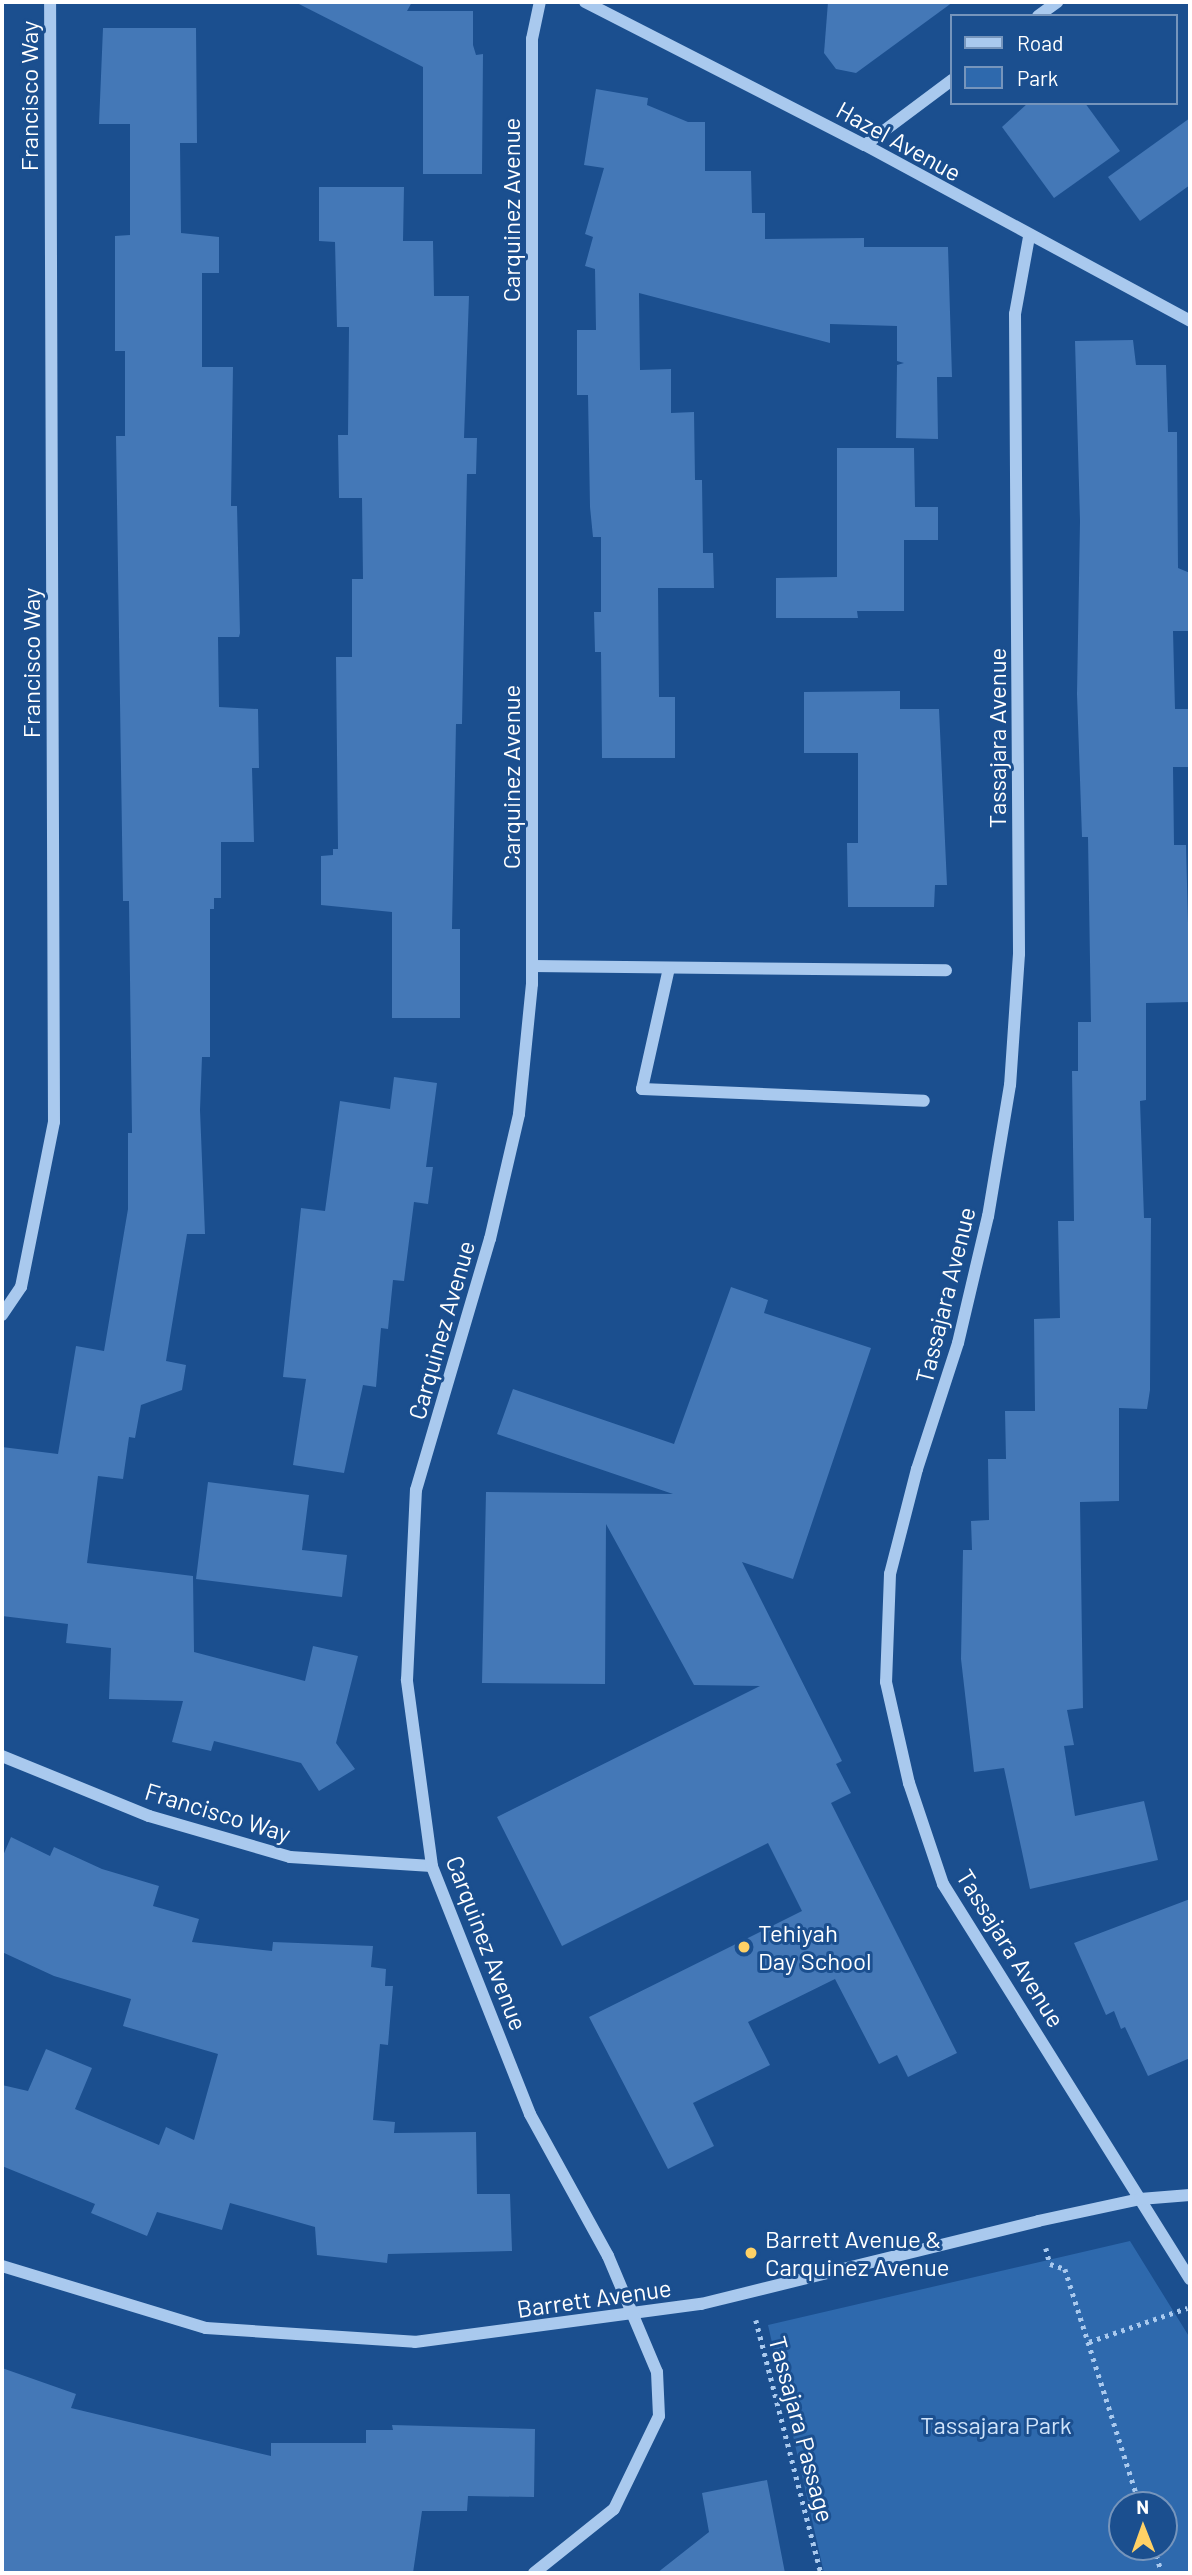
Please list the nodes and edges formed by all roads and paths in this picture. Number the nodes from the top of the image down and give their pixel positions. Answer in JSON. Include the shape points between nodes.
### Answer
{"nodes":[{"id":1,"x":50,"y":2,"type":"edge"},
{"id":2,"x":540,"y":2,"type":"edge"},
{"id":3,"x":585,"y":2,"type":"edge"},
{"id":4,"x":1057,"y":2,"type":"edge"},
{"id":5,"x":1041,"y":14,"type":"edge"},
{"id":6,"x":950,"y":80,"type":"edge"},
{"id":7,"x":864,"y":145,"type":"junction"},
{"id":8,"x":1029,"y":237,"type":"junction"},
{"id":9,"x":1190,"y":321,"type":"edge"},
{"id":10,"x":532,"y":966,"type":"junction"},
{"id":11,"x":669,"y":968,"type":"junction"},
{"id":12,"x":946,"y":970,"type":"dead end"},
{"id":13,"x":924,"y":1101,"type":"dead end"},
{"id":14,"x":2,"y":1315,"type":"edge"},
{"id":15,"x":2,"y":1756,"type":"edge"},
{"id":16,"x":432,"y":1866,"type":"junction"},
{"id":17,"x":1190,"y":2195,"type":"edge"},
{"id":18,"x":1140,"y":2199,"type":"junction"},
{"id":19,"x":1038,"y":2221,"type":"junction"},
{"id":20,"x":2,"y":2266,"type":"edge"},
{"id":21,"x":1190,"y":2279,"type":"edge"},
{"id":22,"x":749,"y":2293,"type":"junction"},
{"id":23,"x":1190,"y":2307,"type":"edge"},
{"id":24,"x":634,"y":2315,"type":"junction"},
{"id":25,"x":1088,"y":2342,"type":"junction"},
{"id":26,"x":1136,"y":2491,"type":"edge"},
{"id":27,"x":534,"y":2573,"type":"edge"},
{"id":28,"x":821,"y":2573,"type":"edge"}],
"edges":[{"from":1,"to":14,"type":"street","name":"Francisco Way","via":[[54,1122],[21,1287]]},
{"from":2,"to":10,"type":"street","name":"Carquinez Avenue","via":[[532,39]]},
{"from":3,"to":7,"type":"street","name":"Hazel Avenue"},
{"from":4,"to":5,"type":"street"},
{"from":6,"to":7,"type":"street"},
{"from":7,"to":8,"type":"street","name":"Hazel Avenue"},
{"from":8,"to":9,"type":"street","name":"Hazel Avenue"},
{"from":8,"to":18,"type":"street","name":"Tassajara Avenue","via":[[1015,314],[1019,954],[1010,1085],[988,1216],[958,1343],[916,1469],[890,1574],[886,1682],[909,1783],[943,1884]]},
{"from":10,"to":11,"type":"street"},
{"from":10,"to":16,"type":"street","name":"Carquinez Avenue","via":[[519,1114],[490,1239],[416,1490],[407,1680]]},
{"from":11,"to":12,"type":"street"},
{"from":11,"to":13,"type":"street","via":[[642,1089]]},
{"from":15,"to":16,"type":"street","name":"Francisco Way","via":[[149,1816],[290,1857]]},
{"from":16,"to":24,"type":"street","name":"Carquinez Avenue","via":[[530,2114],[608,2256]]},
{"from":17,"to":18,"type":"street","name":"Barrett Avenue"},
{"from":18,"to":19,"type":"street","name":"Barrett Avenue"},
{"from":18,"to":21,"type":"street","name":"Tassajara Avenue"},
{"from":19,"to":22,"type":"street","name":"Barrett Avenue"},
{"from":19,"to":25,"type":"path","via":[[1050,2264],[1065,2269]]},
{"from":20,"to":24,"type":"street","name":"Barrett Avenue","via":[[206,2328],[415,2342]]},
{"from":22,"to":24,"type":"street","name":"Barrett Avenue"},
{"from":22,"to":28,"type":"path","name":"Tassajara Passage"},
{"from":23,"to":25,"type":"path"},
{"from":24,"to":27,"type":"street","name":"Carquinez Avenue","via":[[657,2372],[659,2416],[614,2509]]},
{"from":25,"to":26,"type":"path"}]}
